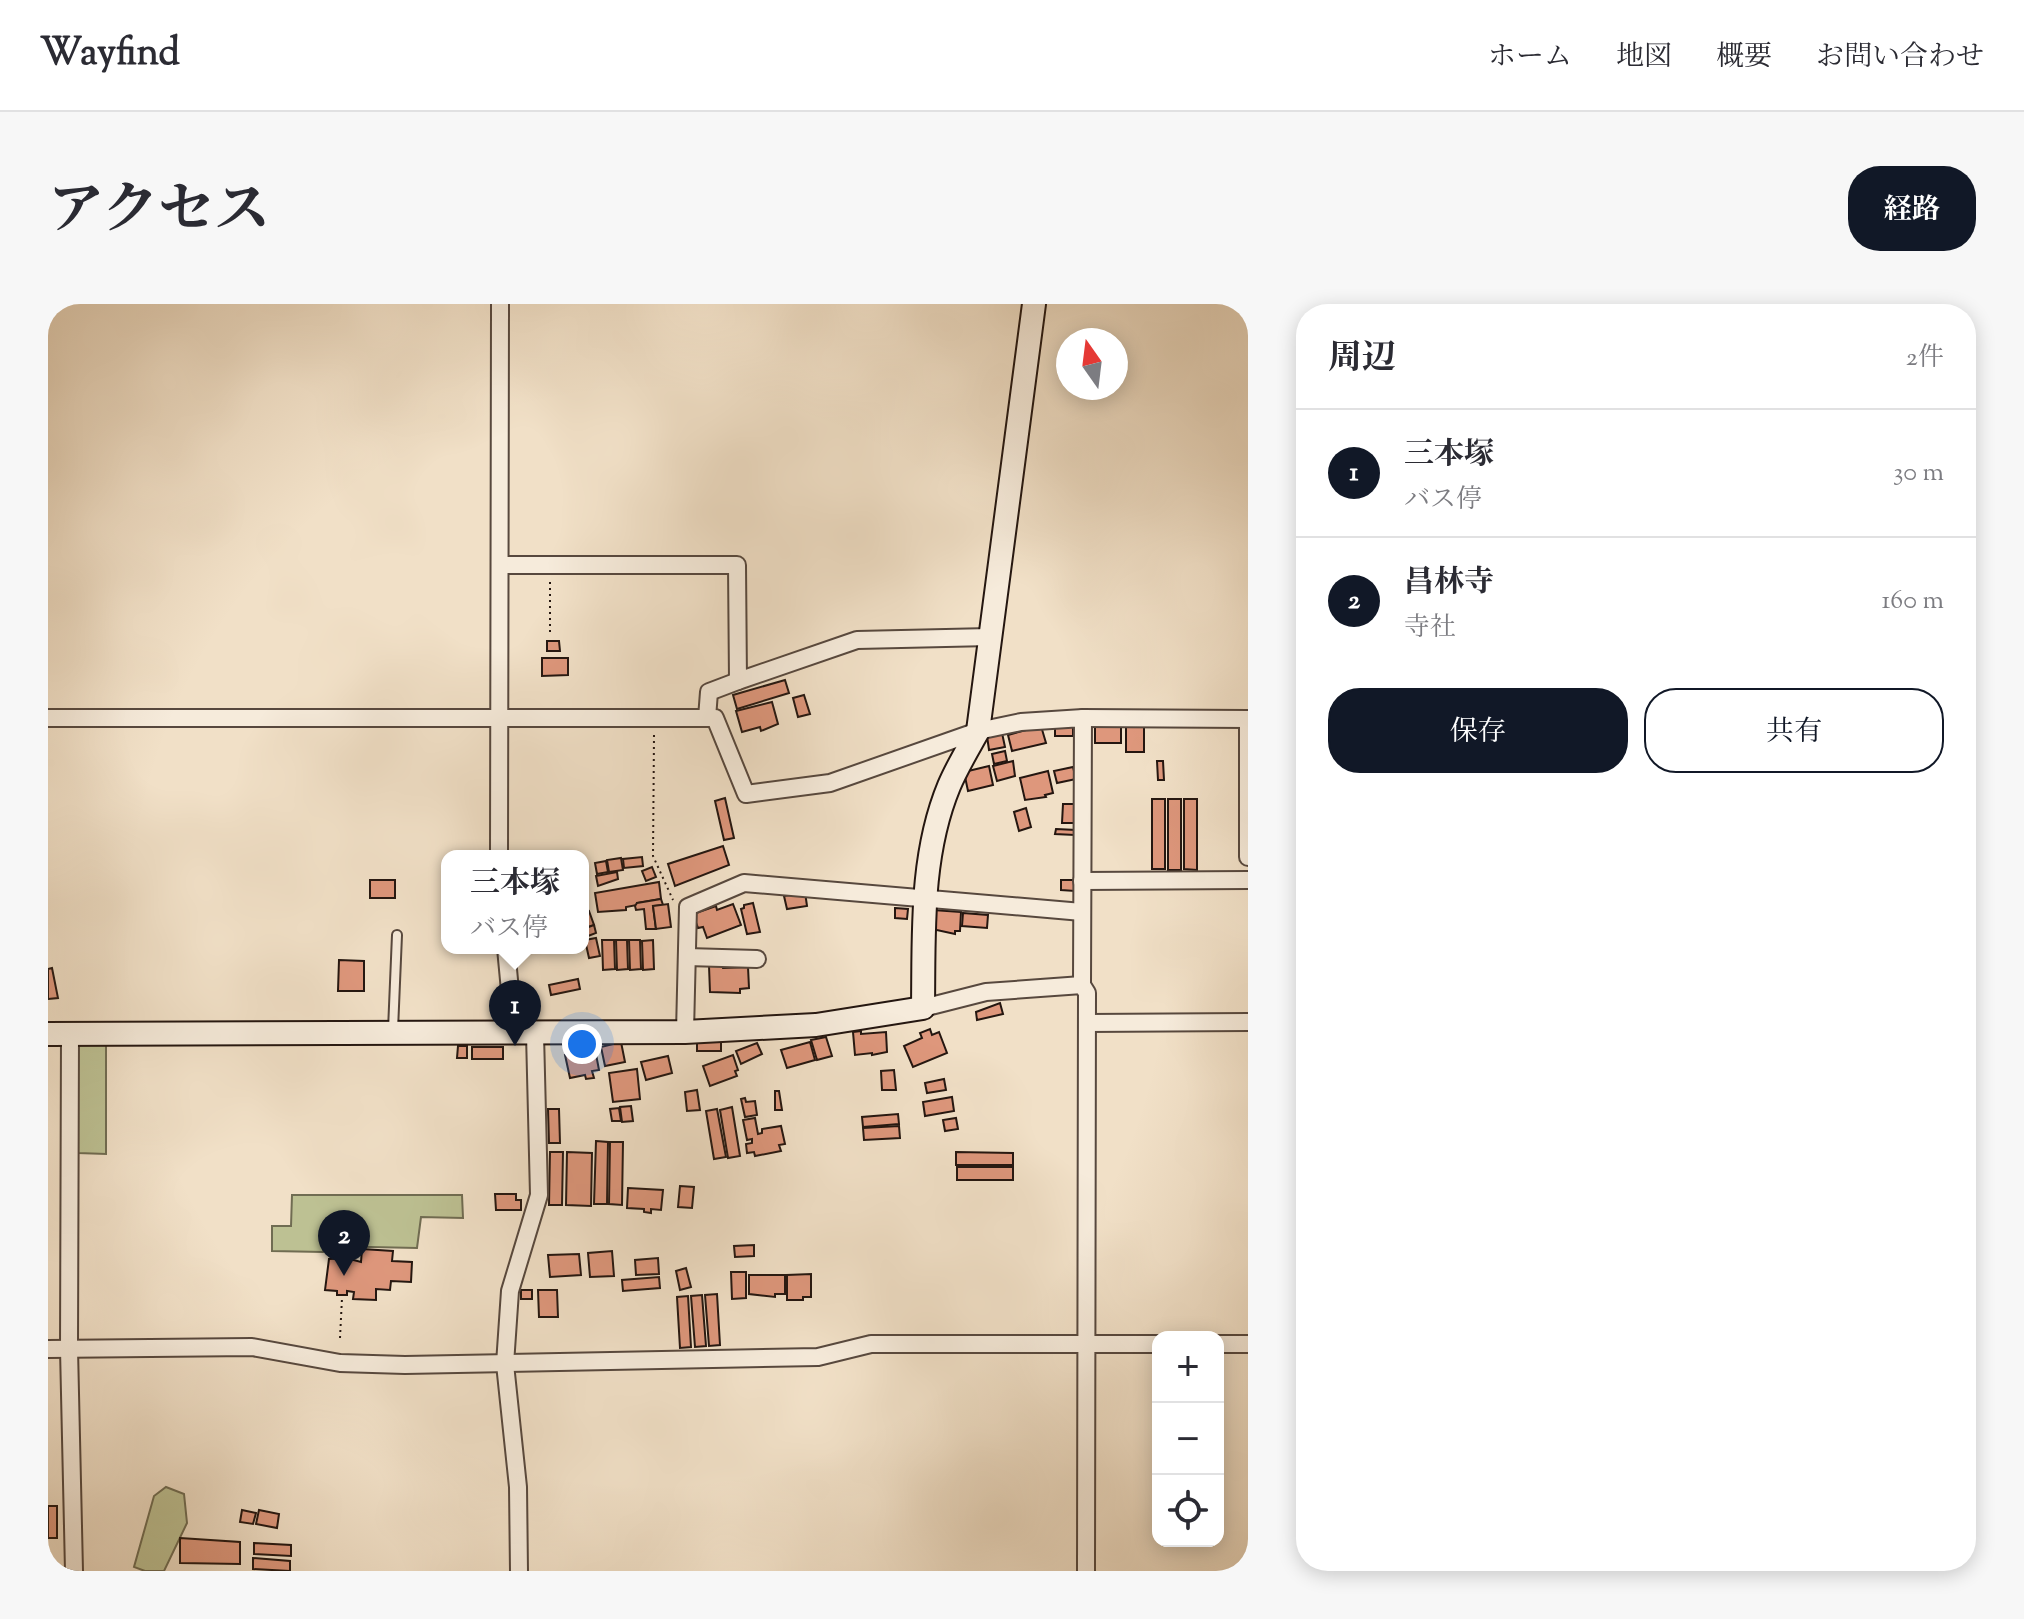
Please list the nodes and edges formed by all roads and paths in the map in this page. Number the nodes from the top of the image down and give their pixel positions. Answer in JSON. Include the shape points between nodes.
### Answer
{"nodes":[{"id":1,"x":500,"y":304,"type":"edge"},
{"id":2,"x":1034,"y":304,"type":"edge"},
{"id":3,"x":502,"y":565,"type":"junction"},
{"id":4,"x":550,"y":565,"type":"junction"},
{"id":5,"x":550,"y":633,"type":"dead end"},
{"id":6,"x":990,"y":637,"type":"junction"},
{"id":7,"x":738,"y":681,"type":"junction"},
{"id":8,"x":501,"y":717,"type":"junction"},
{"id":9,"x":48,"y":718,"type":"edge"},
{"id":10,"x":654,"y":718,"type":"junction"},
{"id":11,"x":707,"y":718,"type":"junction"},
{"id":12,"x":1083,"y":718,"type":"junction"},
{"id":13,"x":1247,"y":719,"type":"edge"},
{"id":14,"x":978,"y":731,"type":"junction"},
{"id":15,"x":499,"y":850,"type":"edge"},
{"id":16,"x":1248,"y":857,"type":"edge"},
{"id":17,"x":1248,"y":880,"type":"edge"},
{"id":18,"x":1082,"y":881,"type":"junction"},
{"id":19,"x":924,"y":900,"type":"junction"},
{"id":20,"x":688,"y":912,"type":"junction"},
{"id":21,"x":1082,"y":912,"type":"junction"},
{"id":22,"x":397,"y":935,"type":"dead end"},
{"id":23,"x":507,"y":954,"type":"edge"},
{"id":24,"x":687,"y":957,"type":"junction"},
{"id":25,"x":757,"y":959,"type":"dead end"},
{"id":26,"x":1082,"y":985,"type":"junction"},
{"id":27,"x":923,"y":1008,"type":"junction"},
{"id":28,"x":1248,"y":1022,"type":"edge"},
{"id":29,"x":1087,"y":1023,"type":"junction"},
{"id":30,"x":685,"y":1032,"type":"junction"},
{"id":31,"x":59,"y":1034,"type":"edge"},
{"id":32,"x":393,"y":1034,"type":"junction"},
{"id":33,"x":509,"y":1034,"type":"junction"},
{"id":34,"x":535,"y":1034,"type":"junction"},
{"id":35,"x":342,"y":1298,"type":"dead end"},
{"id":36,"x":340,"y":1338,"type":"dead end"},
{"id":37,"x":1085,"y":1344,"type":"junction"},
{"id":38,"x":1152,"y":1344,"type":"edge"},
{"id":39,"x":1224,"y":1344,"type":"edge"},
{"id":40,"x":1248,"y":1344,"type":"edge"},
{"id":41,"x":48,"y":1349,"type":"edge"},
{"id":42,"x":69,"y":1349,"type":"junction"},
{"id":43,"x":505,"y":1364,"type":"junction"},
{"id":44,"x":74,"y":1571,"type":"edge"},
{"id":45,"x":519,"y":1571,"type":"edge"},
{"id":46,"x":1086,"y":1571,"type":"edge"}],
"edges":[{"from":1,"to":3,"type":"street"},
{"from":2,"to":6,"type":"street"},
{"from":3,"to":4,"type":"street"},
{"from":3,"to":8,"type":"street"},
{"from":4,"to":5,"type":"path"},
{"from":4,"to":7,"type":"street","via":[[737,565]]},
{"from":6,"to":7,"type":"street","via":[[857,640]]},
{"from":6,"to":14,"type":"street"},
{"from":7,"to":11,"type":"street","via":[[709,692]]},
{"from":8,"to":9,"type":"street"},
{"from":8,"to":10,"type":"street"},
{"from":8,"to":15,"type":"street"},
{"from":10,"to":11,"type":"street"},
{"from":10,"to":20,"type":"path","via":[[653,856],[674,904]]},
{"from":11,"to":14,"type":"street","via":[[715,718],[746,794],[830,783]]},
{"from":12,"to":13,"type":"street"},
{"from":12,"to":14,"type":"street"},
{"from":12,"to":18,"type":"street"},
{"from":13,"to":16,"type":"street"},
{"from":14,"to":19,"type":"street","via":[[949,787]]},
{"from":17,"to":18,"type":"street"},
{"from":18,"to":21,"type":"street"},
{"from":19,"to":20,"type":"street","via":[[744,883],[688,907]]},
{"from":19,"to":21,"type":"street"},
{"from":19,"to":27,"type":"street"},
{"from":20,"to":24,"type":"street"},
{"from":21,"to":26,"type":"street"},
{"from":22,"to":32,"type":"lane"},
{"from":23,"to":33,"type":"street"},
{"from":24,"to":25,"type":"street"},
{"from":24,"to":30,"type":"street"},
{"from":26,"to":27,"type":"street","via":[[986,992]]},
{"from":26,"to":29,"type":"street"},
{"from":27,"to":30,"type":"street","via":[[816,1025]]},
{"from":28,"to":29,"type":"street"},
{"from":29,"to":37,"type":"street"},
{"from":30,"to":34,"type":"street"},
{"from":31,"to":32,"type":"street"},
{"from":31,"to":42,"type":"street"},
{"from":32,"to":33,"type":"street"},
{"from":33,"to":34,"type":"street"},
{"from":34,"to":43,"type":"street","via":[[539,1195],[510,1291]]},
{"from":35,"to":36,"type":"path"},
{"from":37,"to":38,"type":"street"},
{"from":37,"to":43,"type":"street","via":[[871,1344],[818,1357]]},
{"from":37,"to":46,"type":"street"},
{"from":39,"to":40,"type":"street"},
{"from":41,"to":42,"type":"street"},
{"from":42,"to":43,"type":"street","via":[[252,1347],[340,1363]]},
{"from":42,"to":44,"type":"street"},
{"from":43,"to":45,"type":"street","via":[[518,1487]]}]}
